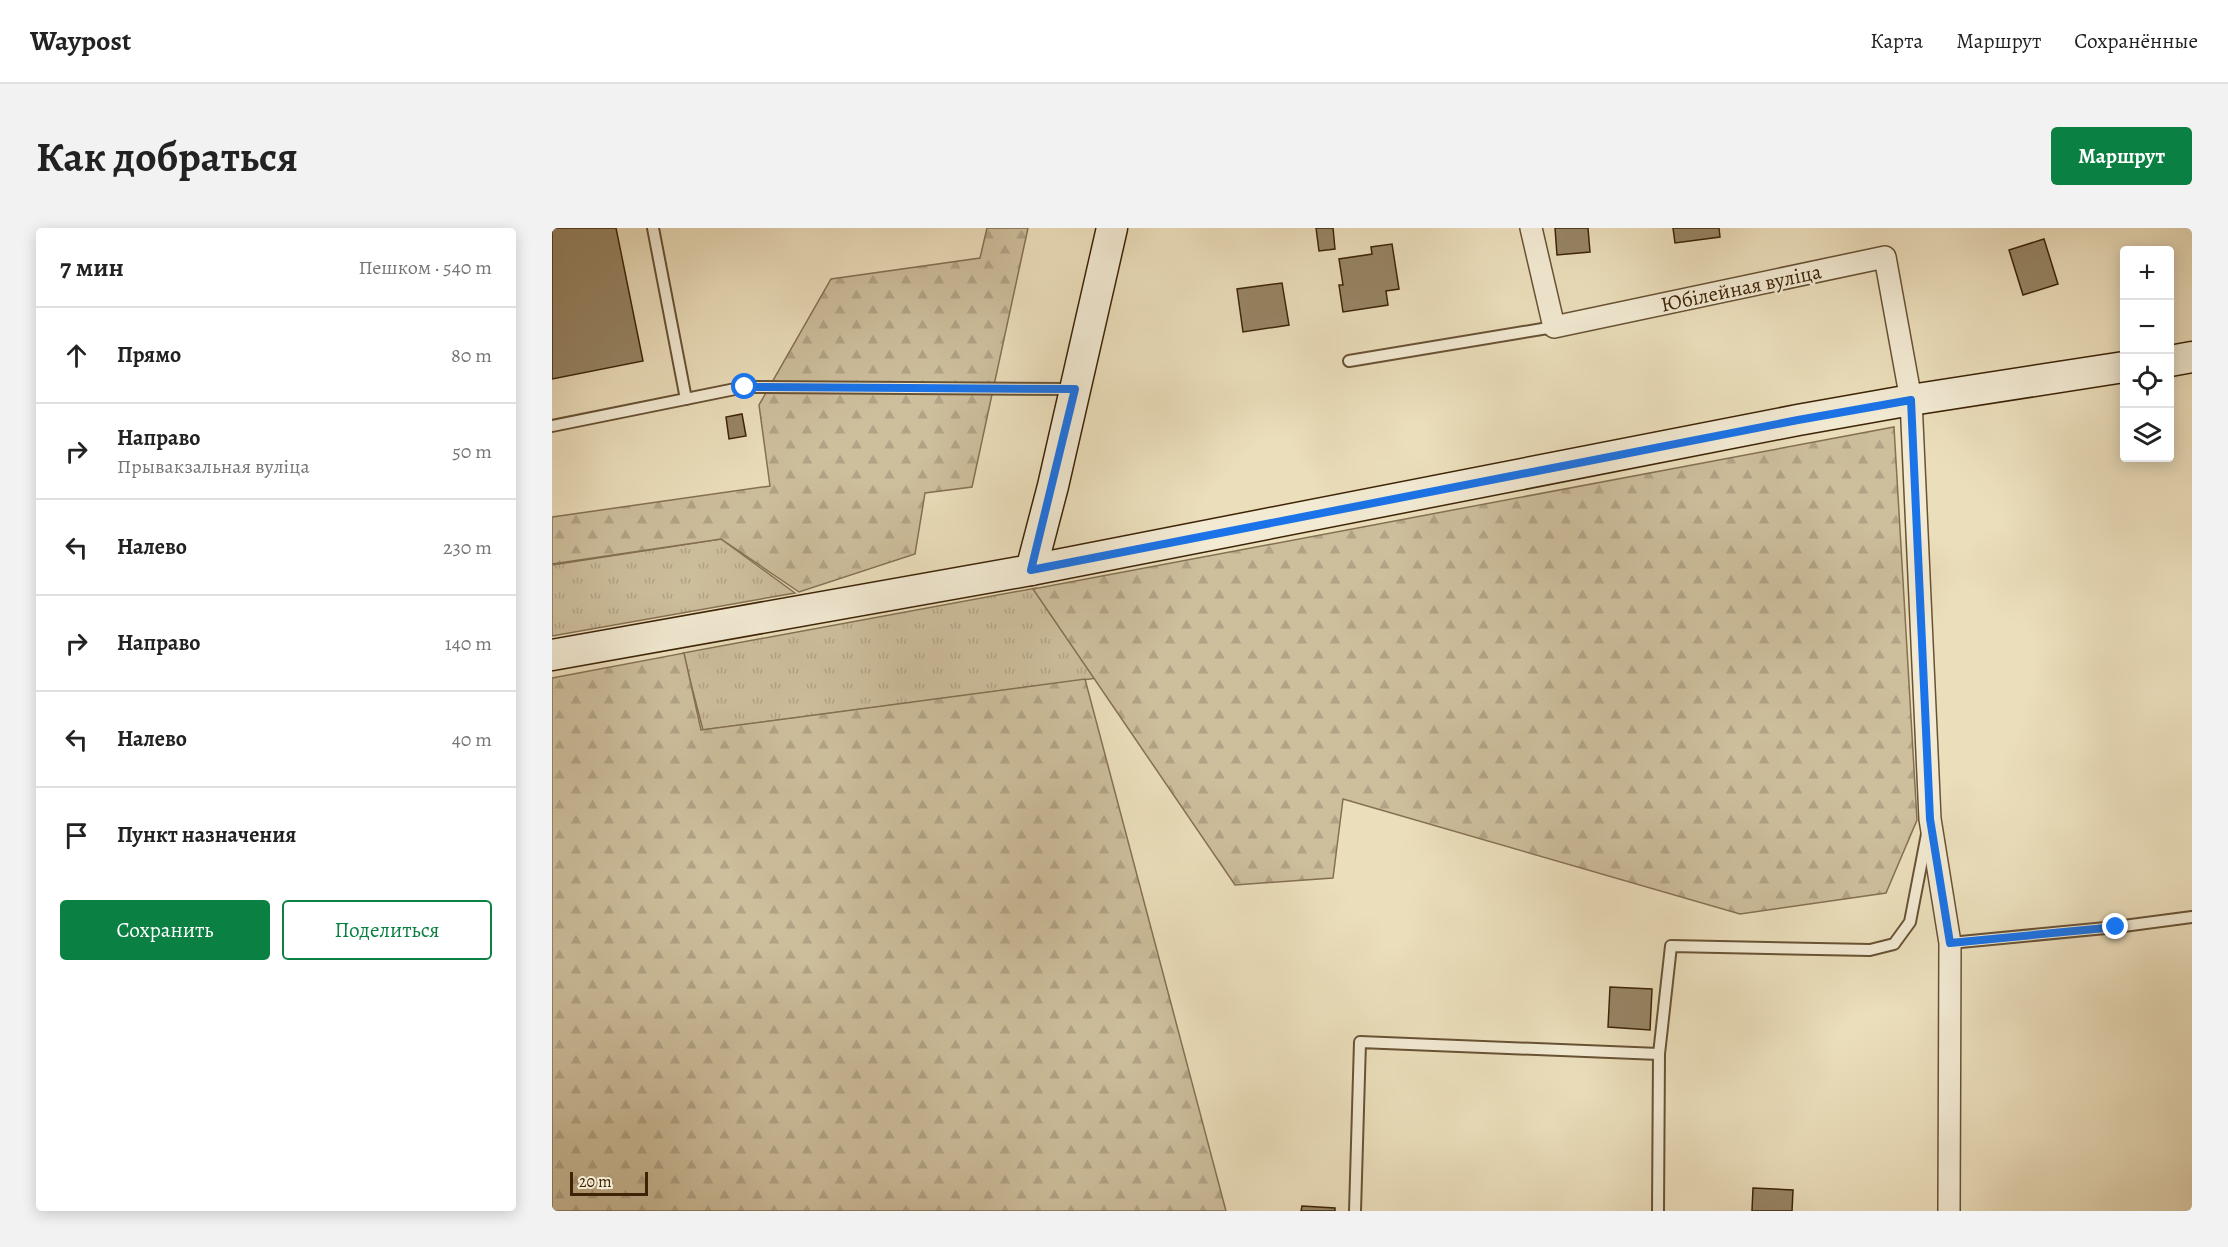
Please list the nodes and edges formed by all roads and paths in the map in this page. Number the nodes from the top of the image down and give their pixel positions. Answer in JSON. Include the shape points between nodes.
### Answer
{"nodes":[{"id":1,"x":653,"y":228,"type":"edge"},
{"id":2,"x":1112,"y":228,"type":"edge"},
{"id":3,"x":1532,"y":228,"type":"edge"},
{"id":4,"x":1554,"y":327,"type":"junction"},
{"id":5,"x":2192,"y":357,"type":"edge"},
{"id":6,"x":2174,"y":359,"type":"edge"},
{"id":7,"x":1348,"y":361,"type":"dead end"},
{"id":8,"x":2120,"y":368,"type":"edge"},
{"id":9,"x":1075,"y":389,"type":"junction"},
{"id":10,"x":686,"y":399,"type":"junction"},
{"id":11,"x":1911,"y":400,"type":"junction"},
{"id":12,"x":552,"y":426,"type":"edge"},
{"id":13,"x":1031,"y":570,"type":"junction"},
{"id":14,"x":552,"y":655,"type":"edge"},
{"id":15,"x":1930,"y":819,"type":"junction"},
{"id":16,"x":2192,"y":917,"type":"edge"},
{"id":17,"x":1950,"y":943,"type":"junction"},
{"id":18,"x":1659,"y":1054,"type":"junction"},
{"id":19,"x":1355,"y":1211,"type":"edge"},
{"id":20,"x":1658,"y":1211,"type":"edge"},
{"id":21,"x":1949,"y":1211,"type":"edge"}],
"edges":[{"from":1,"to":10,"type":"lane"},
{"from":2,"to":9,"type":"main road"},
{"from":3,"to":4,"type":"street"},
{"from":4,"to":7,"type":"lane"},
{"from":4,"to":11,"type":"street","name":"Юбілейная вуліца","via":[[1885,257]]},
{"from":5,"to":6,"type":"main road"},
{"from":8,"to":11,"type":"main road"},
{"from":9,"to":10,"type":"lane","via":[[745,387]]},
{"from":9,"to":13,"type":"main road"},
{"from":10,"to":12,"type":"lane"},
{"from":11,"to":13,"type":"main road"},
{"from":11,"to":15,"type":"street"},
{"from":13,"to":14,"type":"main road"},
{"from":15,"to":17,"type":"street"},
{"from":15,"to":18,"type":"lane","via":[[1910,922],[1894,944],[1870,951],[1671,945]]},
{"from":16,"to":17,"type":"lane"},
{"from":17,"to":21,"type":"street"},
{"from":18,"to":19,"type":"lane","via":[[1360,1042]]},
{"from":18,"to":20,"type":"lane"}]}
